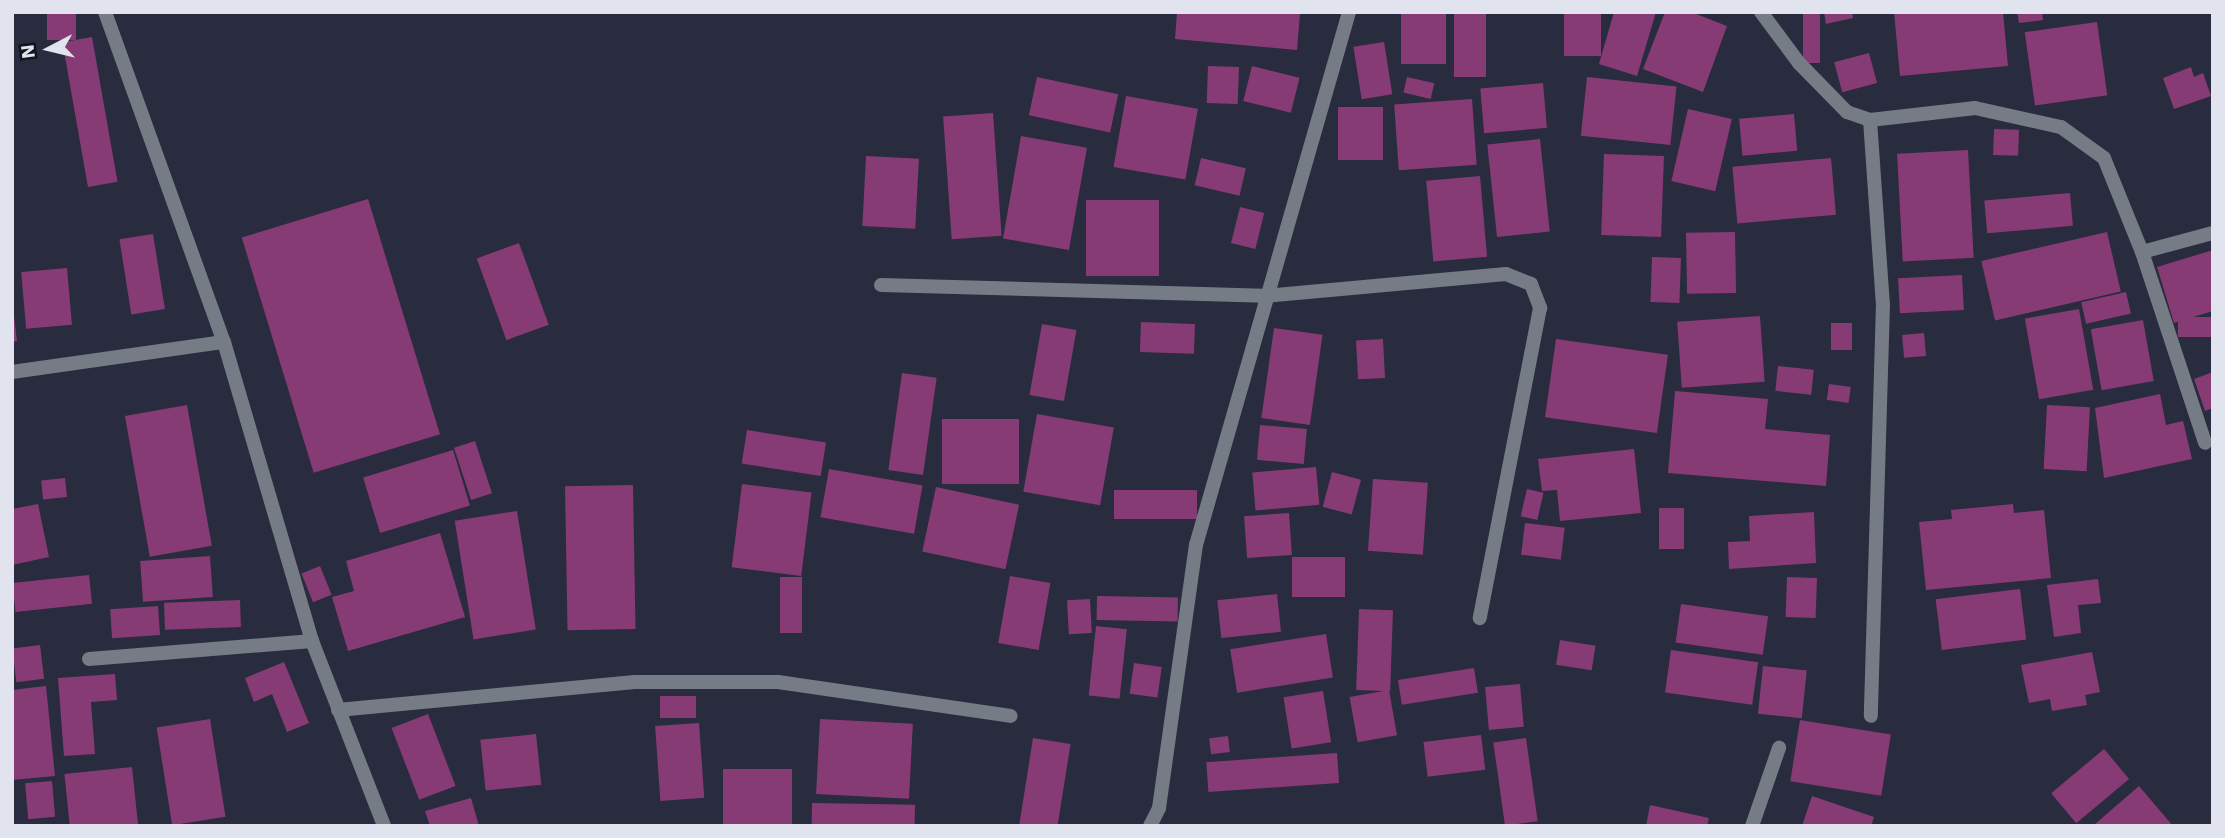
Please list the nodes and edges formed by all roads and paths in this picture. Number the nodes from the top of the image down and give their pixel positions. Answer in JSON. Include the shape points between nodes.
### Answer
{"nodes":[{"id":1,"x":105,"y":12,"type":"edge"},
{"id":2,"x":1349,"y":12,"type":"edge"},
{"id":3,"x":1761,"y":12,"type":"edge"},
{"id":4,"x":1870,"y":120,"type":"junction"},
{"id":5,"x":2213,"y":233,"type":"edge"},
{"id":6,"x":2142,"y":252,"type":"junction"},
{"id":7,"x":881,"y":285,"type":"dead end"},
{"id":8,"x":1265,"y":296,"type":"junction"},
{"id":9,"x":224,"y":342,"type":"junction"},
{"id":10,"x":12,"y":372,"type":"edge"},
{"id":11,"x":2205,"y":443,"type":"dead end"},
{"id":12,"x":1480,"y":618,"type":"dead end"},
{"id":13,"x":312,"y":641,"type":"junction"},
{"id":14,"x":89,"y":659,"type":"dead end"},
{"id":15,"x":338,"y":710,"type":"junction"},
{"id":16,"x":1011,"y":716,"type":"dead end"},
{"id":17,"x":1871,"y":716,"type":"dead end"},
{"id":18,"x":1779,"y":748,"type":"dead end"},
{"id":19,"x":384,"y":826,"type":"edge"},
{"id":20,"x":1150,"y":826,"type":"edge"},
{"id":21,"x":1752,"y":826,"type":"edge"}],
"edges":[{"from":1,"to":9,"type":"street"},
{"from":2,"to":8,"type":"street"},
{"from":3,"to":4,"type":"street","via":[[1799,62],[1847,112]]},
{"from":4,"to":6,"type":"street","via":[[1975,108],[2061,127],[2104,159]]},
{"from":4,"to":17,"type":"street","via":[[1883,304]]},
{"from":5,"to":6,"type":"street"},
{"from":6,"to":11,"type":"street"},
{"from":7,"to":8,"type":"street"},
{"from":8,"to":12,"type":"street","via":[[1506,274],[1531,284],[1540,308]]},
{"from":8,"to":20,"type":"street","via":[[1196,545],[1159,808]]},
{"from":9,"to":10,"type":"street"},
{"from":9,"to":13,"type":"street"},
{"from":13,"to":14,"type":"street"},
{"from":13,"to":15,"type":"street"},
{"from":15,"to":16,"type":"street","via":[[635,682],[778,682]]},
{"from":15,"to":19,"type":"street"},
{"from":18,"to":21,"type":"street"}]}
